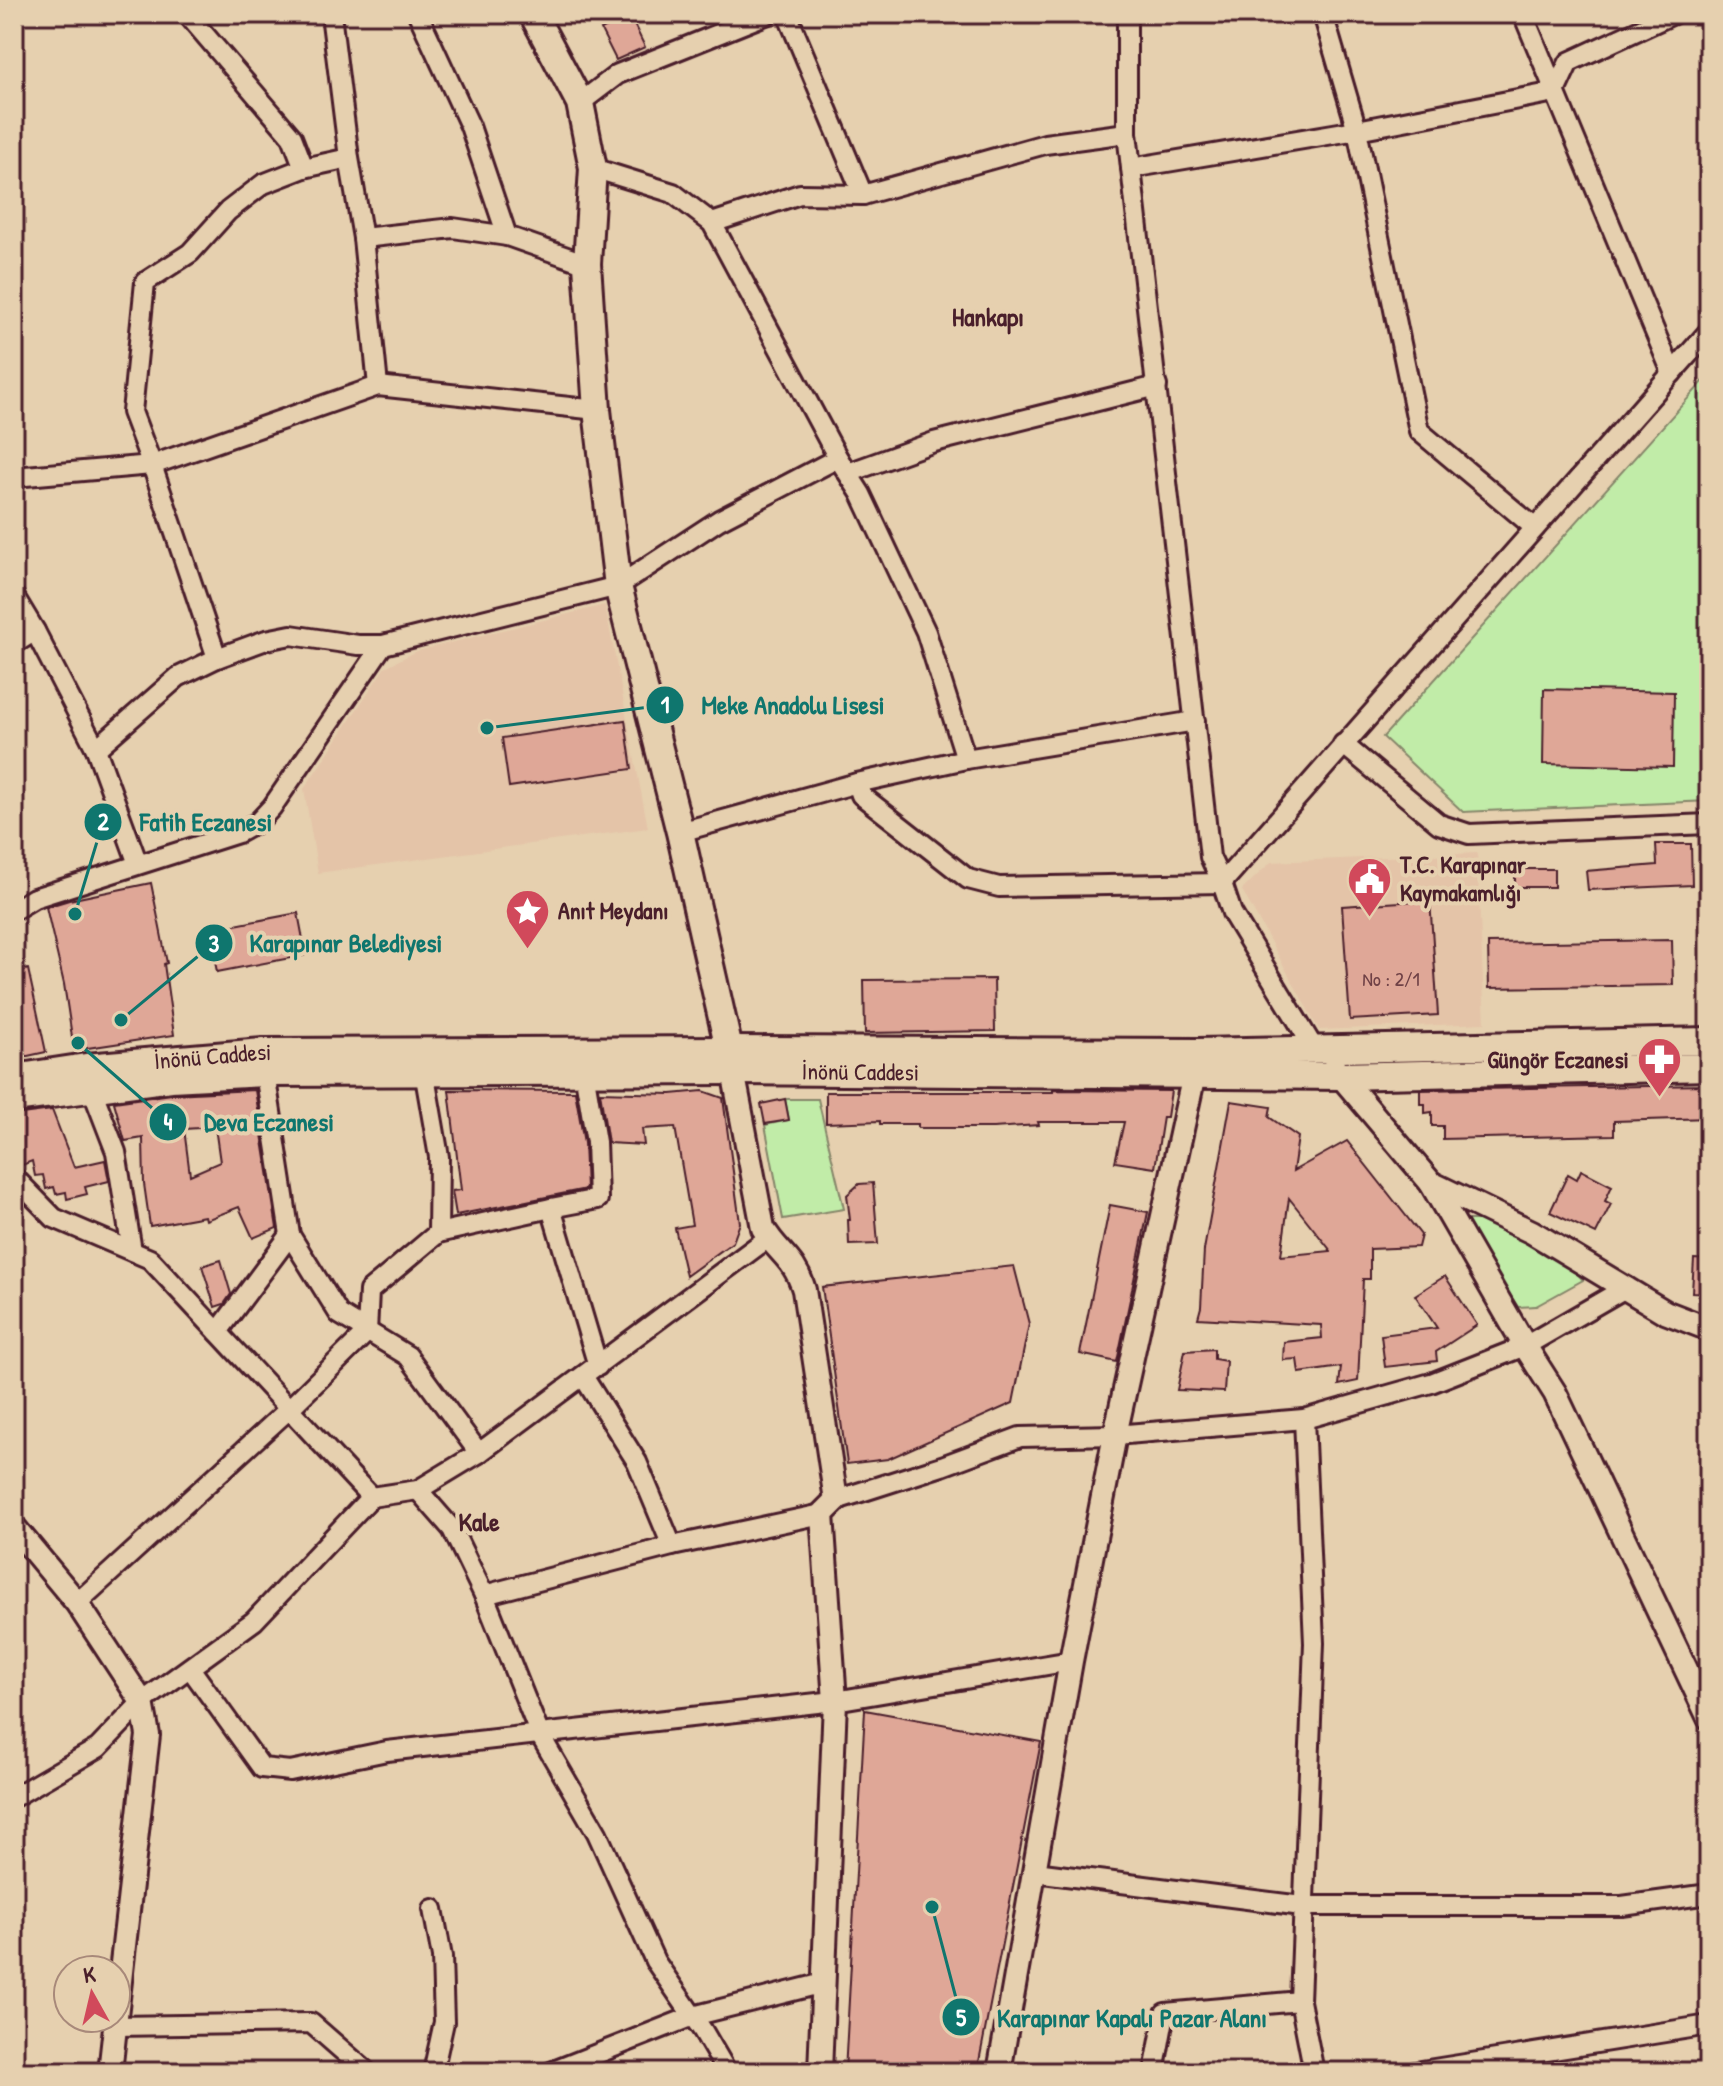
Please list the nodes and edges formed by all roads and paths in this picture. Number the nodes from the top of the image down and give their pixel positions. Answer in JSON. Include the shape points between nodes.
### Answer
{"nodes":[{"id":1,"x":187,"y":14,"type":"edge"},
{"id":2,"x":331,"y":14,"type":"edge"},
{"id":3,"x":418,"y":14,"type":"edge"},
{"id":4,"x":533,"y":14,"type":"edge"},
{"id":5,"x":768,"y":14,"type":"edge"},
{"id":6,"x":787,"y":14,"type":"edge"},
{"id":7,"x":1127,"y":14,"type":"edge"},
{"id":8,"x":1323,"y":14,"type":"edge"},
{"id":9,"x":1523,"y":14,"type":"edge"},
{"id":10,"x":1673,"y":14,"type":"edge"},
{"id":11,"x":1555,"y":92,"type":"junction"},
{"id":12,"x":580,"y":103,"type":"junction"},
{"id":13,"x":1357,"y":130,"type":"junction"},
{"id":14,"x":1127,"y":133,"type":"junction"},
{"id":15,"x":349,"y":158,"type":"junction"},
{"id":16,"x":304,"y":168,"type":"junction"},
{"id":17,"x":593,"y":168,"type":"junction"},
{"id":18,"x":1131,"y":168,"type":"junction"},
{"id":19,"x":863,"y":195,"type":"junction"},
{"id":20,"x":712,"y":223,"type":"junction"},
{"id":21,"x":507,"y":236,"type":"junction"},
{"id":22,"x":363,"y":238,"type":"junction"},
{"id":23,"x":587,"y":264,"type":"junction"},
{"id":24,"x":1709,"y":331,"type":"edge"},
{"id":25,"x":1672,"y":373,"type":"junction"},
{"id":26,"x":378,"y":386,"type":"junction"},
{"id":27,"x":1157,"y":386,"type":"junction"},
{"id":28,"x":597,"y":410,"type":"junction"},
{"id":29,"x":152,"y":465,"type":"junction"},
{"id":30,"x":843,"y":465,"type":"junction"},
{"id":31,"x":14,"y":477,"type":"edge"},
{"id":32,"x":1535,"y":528,"type":"junction"},
{"id":33,"x":618,"y":586,"type":"junction"},
{"id":34,"x":14,"y":596,"type":"edge"},
{"id":35,"x":35,"y":631,"type":"junction"},
{"id":36,"x":14,"y":644,"type":"edge"},
{"id":37,"x":383,"y":645,"type":"junction"},
{"id":38,"x":217,"y":658,"type":"junction"},
{"id":39,"x":1195,"y":721,"type":"junction"},
{"id":40,"x":1343,"y":744,"type":"junction"},
{"id":41,"x":96,"y":749,"type":"junction"},
{"id":42,"x":966,"y":759,"type":"junction"},
{"id":43,"x":857,"y":783,"type":"junction"},
{"id":44,"x":1709,"y":824,"type":"edge"},
{"id":45,"x":680,"y":832,"type":"junction"},
{"id":46,"x":138,"y":864,"type":"junction"},
{"id":47,"x":1222,"y":883,"type":"junction"},
{"id":48,"x":14,"y":910,"type":"edge"},
{"id":49,"x":1709,"y":1041,"type":"edge"},
{"id":50,"x":1315,"y":1050,"type":"junction"},
{"id":51,"x":732,"y":1060,"type":"junction"},
{"id":52,"x":1197,"y":1063,"type":"junction"},
{"id":53,"x":1709,"y":1067,"type":"edge"},
{"id":54,"x":424,"y":1071,"type":"junction"},
{"id":55,"x":584,"y":1071,"type":"junction"},
{"id":56,"x":265,"y":1073,"type":"junction"},
{"id":57,"x":1342,"y":1076,"type":"junction"},
{"id":58,"x":14,"y":1078,"type":"edge"},
{"id":59,"x":91,"y":1087,"type":"junction"},
{"id":60,"x":14,"y":1099,"type":"edge"},
{"id":61,"x":14,"y":1177,"type":"edge"},
{"id":62,"x":1431,"y":1183,"type":"junction"},
{"id":63,"x":551,"y":1208,"type":"junction"},
{"id":64,"x":438,"y":1233,"type":"junction"},
{"id":65,"x":290,"y":1235,"type":"junction"},
{"id":66,"x":768,"y":1238,"type":"junction"},
{"id":67,"x":132,"y":1251,"type":"junction"},
{"id":68,"x":1627,"y":1287,"type":"junction"},
{"id":69,"x":1709,"y":1329,"type":"edge"},
{"id":70,"x":218,"y":1332,"type":"junction"},
{"id":71,"x":367,"y":1332,"type":"junction"},
{"id":72,"x":1525,"y":1346,"type":"junction"},
{"id":73,"x":590,"y":1371,"type":"junction"},
{"id":74,"x":288,"y":1410,"type":"junction"},
{"id":75,"x":1304,"y":1419,"type":"junction"},
{"id":76,"x":1115,"y":1435,"type":"junction"},
{"id":77,"x":479,"y":1453,"type":"junction"},
{"id":78,"x":418,"y":1490,"type":"junction"},
{"id":79,"x":371,"y":1497,"type":"junction"},
{"id":80,"x":829,"y":1507,"type":"junction"},
{"id":81,"x":14,"y":1527,"type":"edge"},
{"id":82,"x":672,"y":1546,"type":"junction"},
{"id":83,"x":484,"y":1595,"type":"junction"},
{"id":84,"x":77,"y":1603,"type":"junction"},
{"id":85,"x":1071,"y":1661,"type":"junction"},
{"id":86,"x":190,"y":1668,"type":"junction"},
{"id":87,"x":835,"y":1701,"type":"junction"},
{"id":88,"x":142,"y":1702,"type":"junction"},
{"id":89,"x":1709,"y":1718,"type":"edge"},
{"id":90,"x":540,"y":1735,"type":"junction"},
{"id":91,"x":14,"y":1797,"type":"edge"},
{"id":92,"x":1035,"y":1872,"type":"junction"},
{"id":93,"x":1709,"y":1894,"type":"edge"},
{"id":94,"x":1302,"y":1906,"type":"junction"},
{"id":95,"x":433,"y":1909,"type":"dead end"},
{"id":96,"x":123,"y":1954,"type":"edge"},
{"id":97,"x":824,"y":1983,"type":"junction"},
{"id":98,"x":1300,"y":2001,"type":"junction"},
{"id":99,"x":693,"y":2016,"type":"junction"},
{"id":100,"x":132,"y":2020,"type":"edge"},
{"id":101,"x":1709,"y":2025,"type":"edge"},
{"id":102,"x":114,"y":2034,"type":"edge"},
{"id":103,"x":110,"y":2072,"type":"edge"},
{"id":104,"x":367,"y":2072,"type":"edge"},
{"id":105,"x":433,"y":2072,"type":"edge"},
{"id":106,"x":551,"y":2072,"type":"edge"},
{"id":107,"x":727,"y":2072,"type":"edge"},
{"id":108,"x":820,"y":2072,"type":"edge"},
{"id":109,"x":999,"y":2072,"type":"edge"},
{"id":110,"x":1154,"y":2072,"type":"edge"},
{"id":111,"x":1314,"y":2072,"type":"edge"},
{"id":112,"x":1415,"y":2072,"type":"edge"}],
"edges":[{"from":1,"to":16,"type":"street","via":[[292,137]]},
{"from":2,"to":15,"type":"street"},
{"from":3,"to":21,"type":"street","via":[[470,126]]},
{"from":4,"to":12,"type":"main road"},
{"from":5,"to":12,"type":"street","via":[[618,74]]},
{"from":6,"to":19,"type":"street"},
{"from":7,"to":14,"type":"street"},
{"from":8,"to":13,"type":"street"},
{"from":9,"to":11,"type":"street"},
{"from":10,"to":11,"type":"street","via":[[1569,62]]},
{"from":11,"to":13,"type":"street"},
{"from":11,"to":25,"type":"street"},
{"from":12,"to":17,"type":"main road"},
{"from":13,"to":18,"type":"street"},
{"from":13,"to":32,"type":"street","via":[[1419,431]]},
{"from":14,"to":18,"type":"street"},
{"from":14,"to":19,"type":"street","via":[[1045,144]]},
{"from":15,"to":16,"type":"street"},
{"from":15,"to":22,"type":"street"},
{"from":16,"to":29,"type":"street","via":[[263,184],[228,211],[190,253],[145,282],[132,412]]},
{"from":17,"to":20,"type":"street","via":[[673,193]]},
{"from":17,"to":23,"type":"main road"},
{"from":18,"to":27,"type":"street"},
{"from":19,"to":20,"type":"street","via":[[800,194]]},
{"from":20,"to":30,"type":"street"},
{"from":21,"to":22,"type":"street","via":[[453,228]]},
{"from":21,"to":23,"type":"street"},
{"from":22,"to":26,"type":"street"},
{"from":23,"to":28,"type":"main road"},
{"from":24,"to":25,"type":"street"},
{"from":25,"to":32,"type":"street"},
{"from":26,"to":28,"type":"street"},
{"from":26,"to":29,"type":"street"},
{"from":27,"to":30,"type":"street"},
{"from":27,"to":39,"type":"street"},
{"from":28,"to":33,"type":"main road"},
{"from":29,"to":31,"type":"street"},
{"from":29,"to":38,"type":"street"},
{"from":30,"to":33,"type":"street","via":[[719,520]]},
{"from":30,"to":42,"type":"street","via":[[926,632]]},
{"from":32,"to":40,"type":"street"},
{"from":33,"to":37,"type":"street"},
{"from":33,"to":45,"type":"main road"},
{"from":34,"to":35,"type":"street"},
{"from":35,"to":36,"type":"street"},
{"from":35,"to":41,"type":"street"},
{"from":37,"to":38,"type":"street","via":[[291,635]]},
{"from":37,"to":46,"type":"street","via":[[258,822]]},
{"from":38,"to":41,"type":"street","via":[[178,677]]},
{"from":39,"to":42,"type":"street"},
{"from":39,"to":47,"type":"street","via":[[1210,857]]},
{"from":40,"to":44,"type":"street","via":[[1439,824],[1469,834]]},
{"from":40,"to":47,"type":"street"},
{"from":41,"to":46,"type":"street"},
{"from":42,"to":43,"type":"street"},
{"from":43,"to":45,"type":"street"},
{"from":43,"to":47,"type":"street","via":[[861,795],[968,879],[999,887]]},
{"from":45,"to":51,"type":"main road"},
{"from":46,"to":48,"type":"street","via":[[34,898]]},
{"from":47,"to":50,"type":"street","via":[[1232,913]]},
{"from":49,"to":50,"type":"main road","name":"İnönü Caddesi"},
{"from":50,"to":52,"type":"main road","name":"İnönü Caddesi"},
{"from":50,"to":57,"type":"street"},
{"from":51,"to":52,"type":"main road","name":"İnönü Caddesi"},
{"from":51,"to":55,"type":"main road","name":"İnönü Caddesi"},
{"from":51,"to":58,"type":"main road","name":"İnönü Caddesi","via":[[263,1052]]},
{"from":51,"to":66,"type":"street"},
{"from":52,"to":57,"type":"main road","name":"İnönü Caddesi"},
{"from":52,"to":76,"type":"street"},
{"from":53,"to":57,"type":"main road","name":"İnönü Caddesi"},
{"from":54,"to":55,"type":"main road","name":"İnönü Caddesi"},
{"from":54,"to":56,"type":"main road","name":"İnönü Caddesi"},
{"from":54,"to":64,"type":"street","via":[[439,1157]]},
{"from":55,"to":63,"type":"street","via":[[596,1142],[598,1199]]},
{"from":56,"to":59,"type":"main road","name":"İnönü Caddesi"},
{"from":56,"to":65,"type":"street"},
{"from":57,"to":62,"type":"street"},
{"from":59,"to":60,"type":"main road","name":"İnönü Caddesi"},
{"from":59,"to":67,"type":"street","via":[[116,1152]]},
{"from":61,"to":67,"type":"street","via":[[54,1218]]},
{"from":62,"to":68,"type":"street","via":[[1532,1232]]},
{"from":62,"to":72,"type":"street"},
{"from":63,"to":64,"type":"street"},
{"from":63,"to":73,"type":"street"},
{"from":64,"to":71,"type":"street","via":[[369,1291]]},
{"from":65,"to":70,"type":"street"},
{"from":65,"to":71,"type":"street","via":[[339,1314]]},
{"from":66,"to":73,"type":"street"},
{"from":66,"to":80,"type":"street","via":[[790,1259],[804,1290]]},
{"from":67,"to":70,"type":"street","via":[[150,1259]]},
{"from":68,"to":69,"type":"street","via":[[1665,1312]]},
{"from":68,"to":72,"type":"street"},
{"from":70,"to":74,"type":"street"},
{"from":71,"to":74,"type":"street"},
{"from":71,"to":77,"type":"street","via":[[408,1356]]},
{"from":72,"to":75,"type":"street","via":[[1431,1383]]},
{"from":72,"to":89,"type":"street","via":[[1555,1393]]},
{"from":73,"to":77,"type":"street"},
{"from":73,"to":82,"type":"street"},
{"from":74,"to":79,"type":"street"},
{"from":74,"to":84,"type":"street"},
{"from":75,"to":76,"type":"street"},
{"from":75,"to":94,"type":"street","via":[[1314,1643]]},
{"from":76,"to":80,"type":"street","via":[[1020,1437]]},
{"from":76,"to":85,"type":"street"},
{"from":77,"to":78,"type":"street"},
{"from":78,"to":79,"type":"street"},
{"from":78,"to":83,"type":"street","via":[[452,1529]]},
{"from":79,"to":86,"type":"street","via":[[254,1621]]},
{"from":80,"to":82,"type":"street"},
{"from":80,"to":87,"type":"street"},
{"from":81,"to":84,"type":"street"},
{"from":82,"to":83,"type":"street"},
{"from":83,"to":90,"type":"street"},
{"from":84,"to":88,"type":"street"},
{"from":85,"to":87,"type":"street"},
{"from":85,"to":92,"type":"street"},
{"from":86,"to":88,"type":"street"},
{"from":86,"to":90,"type":"street","via":[[262,1768],[290,1771],[387,1751]]},
{"from":87,"to":90,"type":"street"},
{"from":87,"to":97,"type":"street"},
{"from":88,"to":91,"type":"street","via":[[98,1748]]},
{"from":88,"to":96,"type":"street","via":[[148,1735]]},
{"from":90,"to":99,"type":"street","via":[[597,1833],[655,1961]]},
{"from":92,"to":94,"type":"street"},
{"from":92,"to":109,"type":"street"},
{"from":93,"to":94,"type":"street","via":[[1622,1906]]},
{"from":94,"to":98,"type":"street"},
{"from":95,"to":105,"type":"street","via":[[442,1957],[444,2022]]},
{"from":97,"to":99,"type":"street"},
{"from":97,"to":108,"type":"street"},
{"from":98,"to":110,"type":"street","via":[[1165,2013]]},
{"from":98,"to":111,"type":"street"},
{"from":99,"to":106,"type":"street"},
{"from":99,"to":107,"type":"street"},
{"from":100,"to":104,"type":"street","via":[[311,2023]]},
{"from":101,"to":112,"type":"street"},
{"from":102,"to":103,"type":"street"}]}
